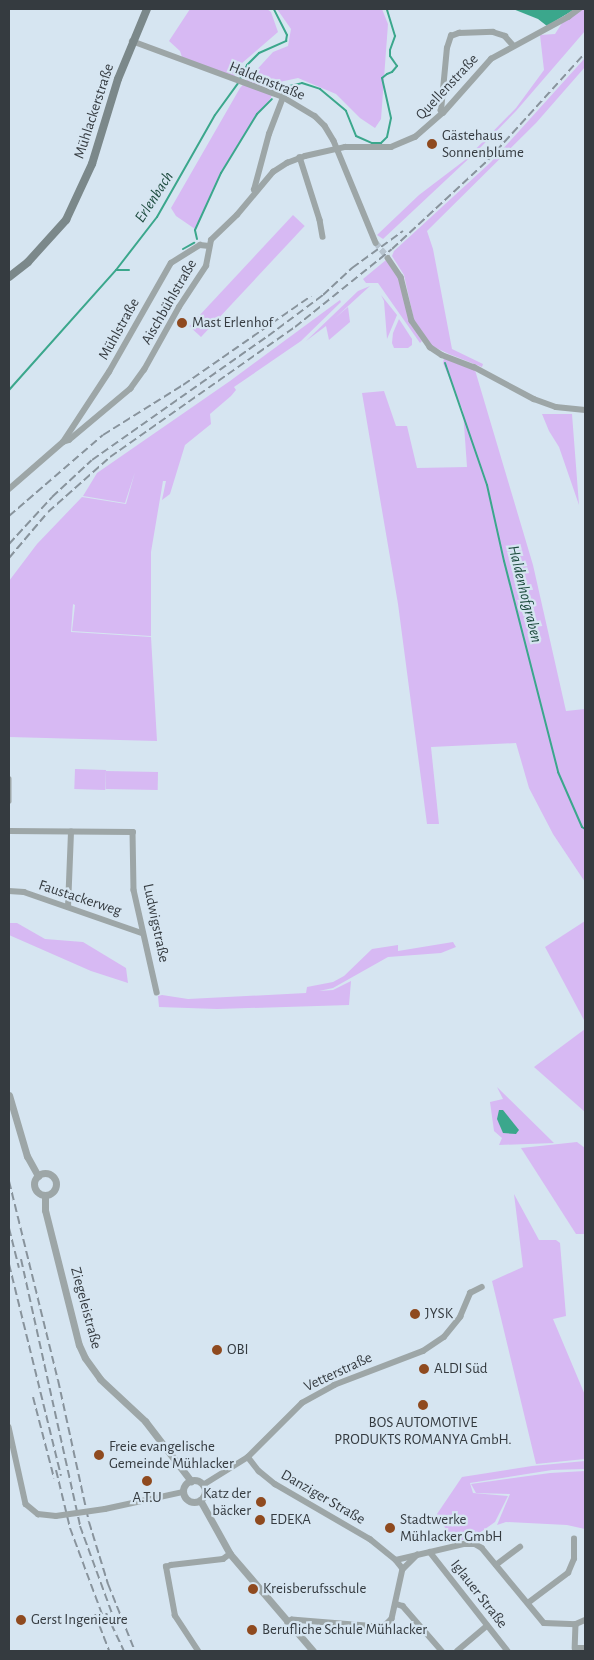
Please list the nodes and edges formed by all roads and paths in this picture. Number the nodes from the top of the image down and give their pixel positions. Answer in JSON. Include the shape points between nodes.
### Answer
{"nodes":[{"id":1,"x":147,"y":9,"type":"edge"},
{"id":2,"x":579,"y":9,"type":"edge"},
{"id":3,"x":132,"y":42,"type":"junction"},
{"id":4,"x":513,"y":45,"type":"junction"},
{"id":5,"x":282,"y":98,"type":"junction"},
{"id":6,"x":442,"y":113,"type":"junction"},
{"id":7,"x":338,"y":149,"type":"junction"},
{"id":8,"x":300,"y":157,"type":"junction"},
{"id":9,"x":255,"y":192,"type":"junction"},
{"id":10,"x":323,"y":238,"type":"dead end"},
{"id":11,"x":376,"y":243,"type":"tunnel mouth"},
{"id":12,"x":209,"y":246,"type":"junction"},
{"id":13,"x":388,"y":258,"type":"tunnel mouth"},
{"id":14,"x":9,"y":277,"type":"edge"},
{"id":15,"x":585,"y":410,"type":"edge"},
{"id":16,"x":63,"y":442,"type":"junction"},
{"id":17,"x":9,"y":489,"type":"edge"},
{"id":18,"x":9,"y":779,"type":"edge"},
{"id":19,"x":9,"y":801,"type":"edge"},
{"id":20,"x":9,"y":831,"type":"edge"},
{"id":21,"x":70,"y":832,"type":"junction"},
{"id":22,"x":9,"y":891,"type":"edge"},
{"id":23,"x":68,"y":907,"type":"junction"},
{"id":24,"x":142,"y":933,"type":"junction"},
{"id":25,"x":157,"y":992,"type":"dead end"},
{"id":26,"x":9,"y":1095,"type":"edge"},
{"id":27,"x":38,"y":1176,"type":"junction"},
{"id":28,"x":45,"y":1195,"type":"junction"},
{"id":29,"x":482,"y":1287,"type":"dead end"},
{"id":30,"x":9,"y":1427,"type":"edge"},
{"id":31,"x":248,"y":1457,"type":"junction"},
{"id":32,"x":191,"y":1480,"type":"junction"},
{"id":33,"x":203,"y":1485,"type":"junction"},
{"id":34,"x":183,"y":1492,"type":"junction"},
{"id":35,"x":200,"y":1500,"type":"junction"},
{"id":36,"x":574,"y":1539,"type":"dead end"},
{"id":37,"x":520,"y":1547,"type":"dead end"},
{"id":38,"x":430,"y":1552,"type":"junction"},
{"id":39,"x":230,"y":1554,"type":"junction"},
{"id":40,"x":417,"y":1555,"type":"junction"},
{"id":41,"x":396,"y":1560,"type":"junction"},
{"id":42,"x":496,"y":1565,"type":"junction"},
{"id":43,"x":403,"y":1569,"type":"junction"},
{"id":44,"x":528,"y":1603,"type":"junction"},
{"id":45,"x":396,"y":1604,"type":"junction"},
{"id":46,"x":585,"y":1620,"type":"edge"},
{"id":47,"x":288,"y":1623,"type":"junction"},
{"id":48,"x":576,"y":1624,"type":"junction"},
{"id":49,"x":487,"y":1626,"type":"junction"},
{"id":50,"x":585,"y":1648,"type":"edge"},
{"id":51,"x":198,"y":1651,"type":"edge"},
{"id":52,"x":314,"y":1651,"type":"edge"},
{"id":53,"x":442,"y":1651,"type":"edge"},
{"id":54,"x":457,"y":1651,"type":"edge"},
{"id":55,"x":508,"y":1651,"type":"edge"}],
"edges":[{"from":1,"to":3,"type":"main road","name":"Mühlackerstraße"},
{"from":2,"to":4,"type":"street","name":"Quellenstraße"},
{"from":3,"to":5,"type":"street","name":"Haldenstraße"},
{"from":3,"to":14,"type":"main road","name":"Mühlackerstraße","via":[[92,164],[66,220],[28,262]]},
{"from":4,"to":6,"type":"street","name":"Quellenstraße","via":[[486,64]]},
{"from":4,"to":6,"type":"street","via":[[505,36],[493,32],[451,36],[447,48]]},
{"from":5,"to":7,"type":"street","name":"Haldenstraße","via":[[320,120]]},
{"from":5,"to":9,"type":"street","name":"Aischbühlstraße","via":[[269,134]]},
{"from":6,"to":7,"type":"street","name":"Quellenstraße","via":[[415,137],[399,145]]},
{"from":7,"to":8,"type":"street","name":"Quellenstraße"},
{"from":7,"to":11,"type":"street","name":"Haldenstraße"},
{"from":8,"to":9,"type":"street","name":"Quellenstraße","via":[[280,167]]},
{"from":8,"to":10,"type":"street"},
{"from":9,"to":12,"type":"street","name":"Aischbühlstraße"},
{"from":12,"to":16,"type":"street","name":"Aischbühlstraße","via":[[206,266],[138,378],[118,401]]},
{"from":12,"to":16,"type":"street","name":"Mühlstraße","via":[[200,245],[171,263],[109,372]]},
{"from":13,"to":15,"type":"street","via":[[401,277],[412,321],[430,347],[534,399],[556,407]]},
{"from":16,"to":17,"type":"street"},
{"from":18,"to":19,"type":"street"},
{"from":20,"to":21,"type":"street","name":"Ludwigstraße"},
{"from":21,"to":23,"type":"street"},
{"from":21,"to":24,"type":"street","name":"Ludwigstraße","via":[[133,832],[134,890]]},
{"from":22,"to":23,"type":"street","name":"Faustackerweg","via":[[24,892]]},
{"from":23,"to":24,"type":"street","name":"Faustackerweg"},
{"from":24,"to":25,"type":"street","name":"Ludwigstraße","via":[[154,970]]},
{"from":26,"to":27,"type":"street","name":"Ziegeleistraße","via":[[24,1146]]},
{"from":27,"to":28,"type":"street","name":"Ziegeleistraße","via":[[34,1188]]},
{"from":27,"to":28,"type":"street","name":"Ziegeleistraße","via":[[49,1174],[56,1182],[54,1190]]},
{"from":28,"to":32,"type":"street","name":"Ziegeleistraße","via":[[45,1210],[85,1358],[100,1379],[145,1421]]},
{"from":29,"to":31,"type":"street","name":"Vetterstraße","via":[[470,1293],[460,1317],[444,1336],[423,1351],[341,1382],[302,1403]]},
{"from":30,"to":34,"type":"street","bridge":true,"via":[[26,1504],[38,1514],[56,1516],[104,1509]]},
{"from":31,"to":33,"type":"street","name":"Vetterstraße"},
{"from":31,"to":41,"type":"street","name":"Danziger Straße","via":[[259,1472],[292,1496],[340,1520]]},
{"from":32,"to":33,"type":"street"},
{"from":32,"to":34,"type":"street"},
{"from":33,"to":35,"type":"street","via":[[204,1495]]},
{"from":34,"to":35,"type":"street","via":[[189,1501]]},
{"from":35,"to":39,"type":"street"},
{"from":36,"to":44,"type":"street","via":[[574,1559],[568,1573]]},
{"from":37,"to":42,"type":"street"},
{"from":38,"to":40,"type":"street"},
{"from":38,"to":42,"type":"street","via":[[475,1544]]},
{"from":38,"to":49,"type":"street","name":"Iglauer Straße"},
{"from":39,"to":47,"type":"street"},
{"from":39,"to":51,"type":"street","via":[[223,1559],[166,1567],[176,1616]]},
{"from":40,"to":41,"type":"street"},
{"from":40,"to":43,"type":"street"},
{"from":41,"to":43,"type":"street","name":"Danziger Straße"},
{"from":42,"to":44,"type":"street"},
{"from":43,"to":45,"type":"street"},
{"from":44,"to":48,"type":"street","via":[[544,1623]]},
{"from":45,"to":47,"type":"street","via":[[392,1619],[378,1627],[292,1620]]},
{"from":45,"to":53,"type":"street","via":[[403,1606]]},
{"from":46,"to":48,"type":"street"},
{"from":47,"to":52,"type":"street"},
{"from":48,"to":50,"type":"street","via":[[575,1648]]},
{"from":49,"to":54,"type":"street"},
{"from":49,"to":55,"type":"street","name":"Iglauer Straße"}]}
